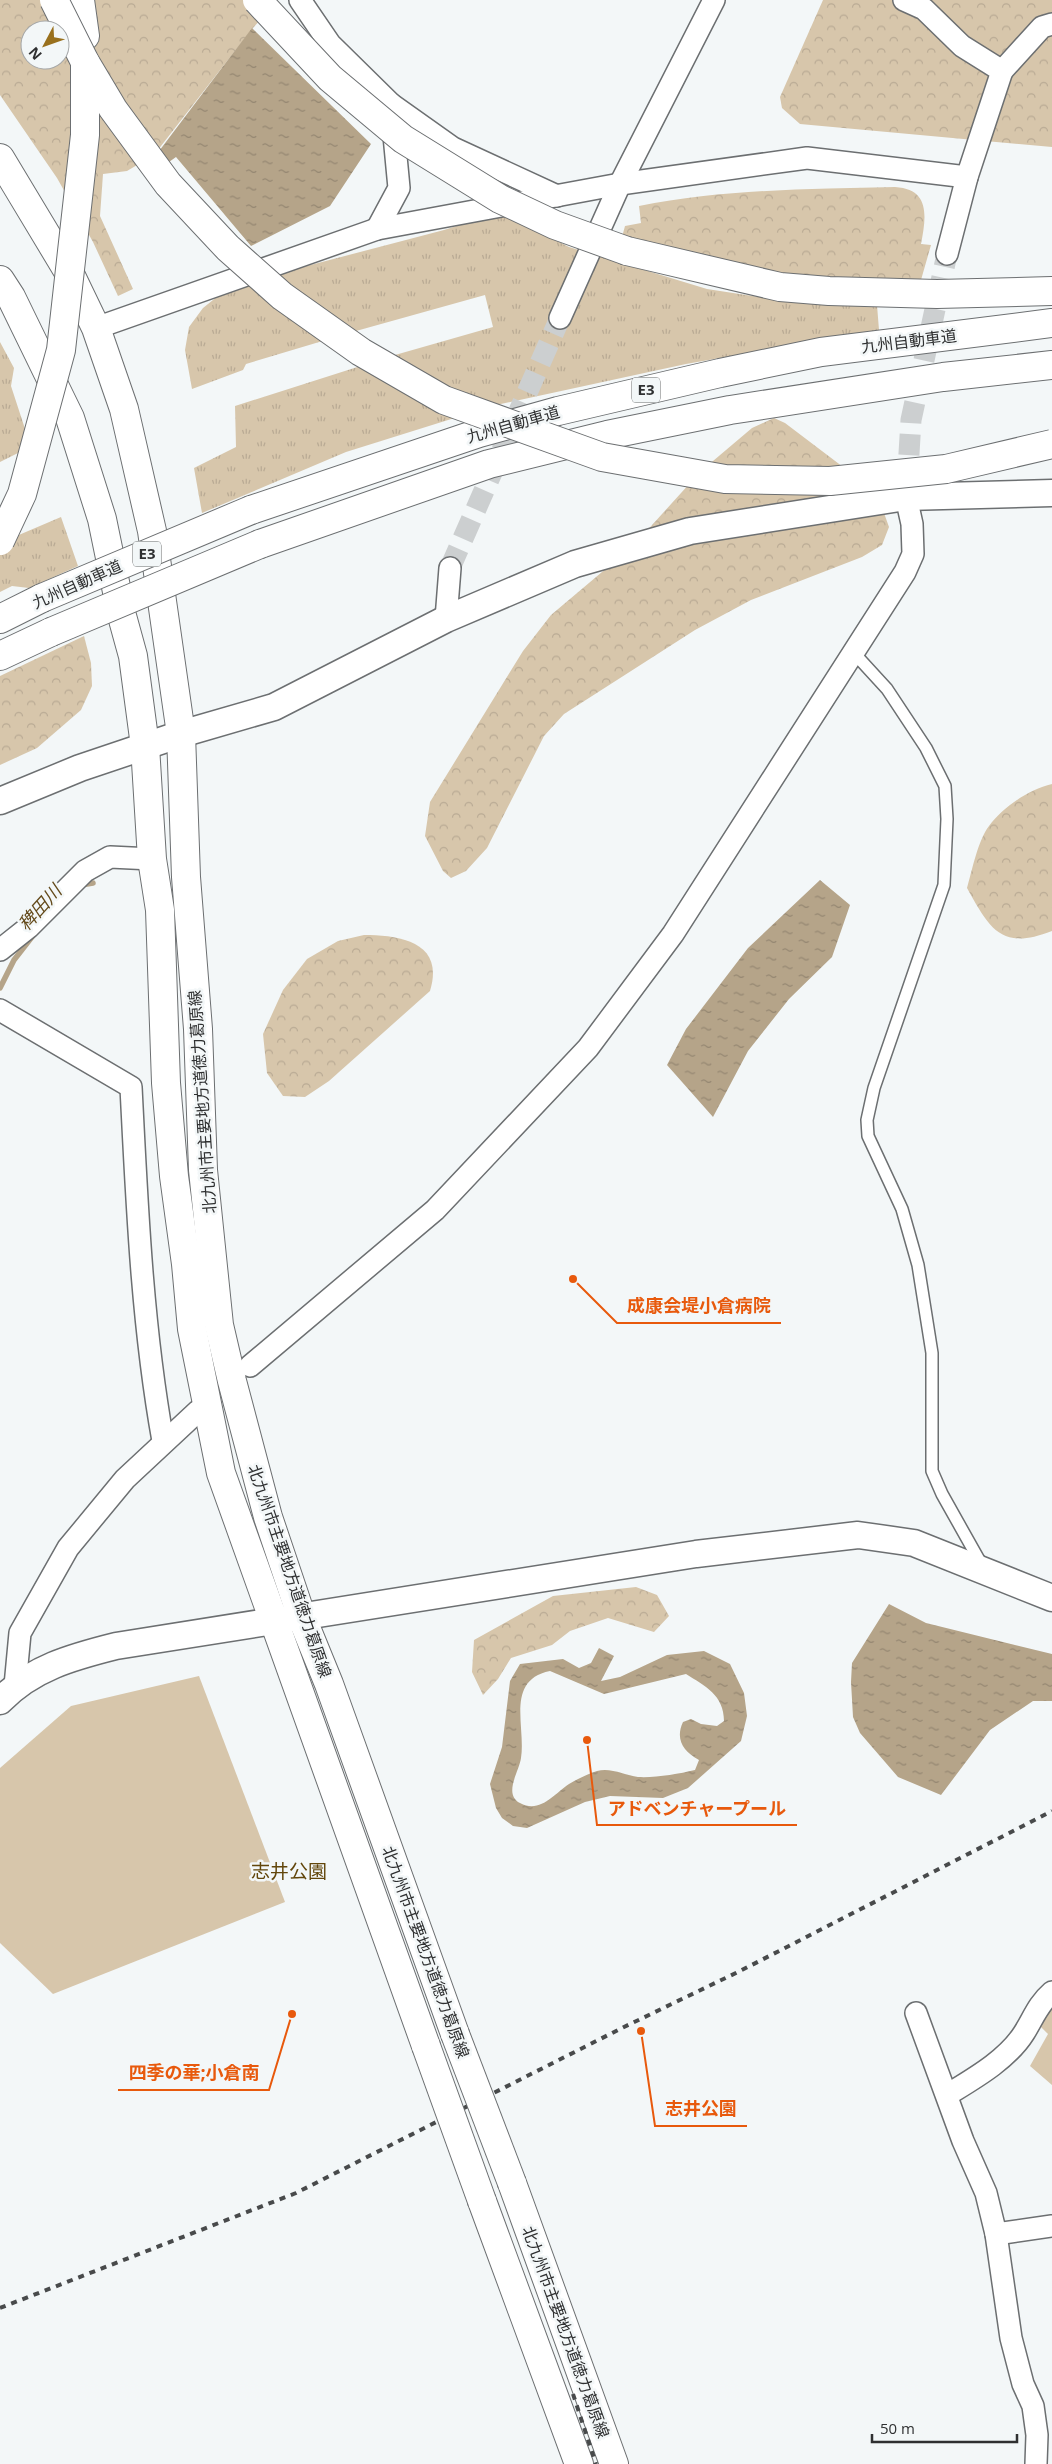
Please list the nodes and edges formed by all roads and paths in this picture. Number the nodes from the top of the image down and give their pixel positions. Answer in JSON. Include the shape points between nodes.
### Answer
{"nodes":[{"id":1,"x":54,"y":0,"type":"edge"},
{"id":2,"x":80,"y":0,"type":"edge"},
{"id":3,"x":257,"y":0,"type":"edge"},
{"id":4,"x":300,"y":0,"type":"edge"},
{"id":5,"x":714,"y":0,"type":"edge"},
{"id":6,"x":904,"y":0,"type":"edge"},
{"id":7,"x":1052,"y":24,"type":"edge"},
{"id":8,"x":1002,"y":71,"type":"junction"},
{"id":9,"x":391,"y":104,"type":"junction"},
{"id":10,"x":0,"y":158,"type":"edge"},
{"id":11,"x":967,"y":177,"type":"junction"},
{"id":12,"x":620,"y":184,"type":"junction"},
{"id":13,"x":557,"y":196,"type":"junction"},
{"id":14,"x":377,"y":229,"type":"junction"},
{"id":15,"x":947,"y":254,"type":"tunnel mouth"},
{"id":16,"x":0,"y":280,"type":"edge"},
{"id":17,"x":1052,"y":290,"type":"edge"},
{"id":18,"x":560,"y":318,"type":"tunnel mouth"},
{"id":19,"x":1052,"y":323,"type":"edge"},
{"id":20,"x":96,"y":328,"type":"junction"},
{"id":21,"x":1052,"y":365,"type":"edge"},
{"id":22,"x":1052,"y":444,"type":"edge"},
{"id":23,"x":1052,"y":493,"type":"edge"},
{"id":24,"x":906,"y":497,"type":"junction"},
{"id":25,"x":0,"y":541,"type":"edge"},
{"id":26,"x":450,"y":568,"type":"tunnel mouth"},
{"id":27,"x":0,"y":619,"type":"edge"},
{"id":28,"x":446,"y":619,"type":"junction"},
{"id":29,"x":854,"y":653,"type":"junction"},
{"id":30,"x":0,"y":656,"type":"edge"},
{"id":31,"x":181,"y":734,"type":"junction"},
{"id":32,"x":145,"y":746,"type":"junction"},
{"id":33,"x":0,"y":801,"type":"edge"},
{"id":34,"x":152,"y":859,"type":"junction"},
{"id":35,"x":0,"y":950,"type":"edge"},
{"id":36,"x":0,"y":1010,"type":"edge"},
{"id":37,"x":250,"y":1366,"type":"dead end"},
{"id":38,"x":198,"y":1411,"type":"dead end"},
{"id":39,"x":163,"y":1441,"type":"junction"},
{"id":40,"x":985,"y":1570,"type":"junction"},
{"id":41,"x":1052,"y":1598,"type":"edge"},
{"id":42,"x":302,"y":1618,"type":"junction"},
{"id":43,"x":272,"y":1622,"type":"junction"},
{"id":44,"x":8,"y":1694,"type":"edge"},
{"id":45,"x":1052,"y":1992,"type":"edge"},
{"id":46,"x":916,"y":2013,"type":"dead end"},
{"id":47,"x":946,"y":2095,"type":"junction"},
{"id":48,"x":1052,"y":2226,"type":"edge"},
{"id":49,"x":996,"y":2234,"type":"junction"},
{"id":50,"x":579,"y":2464,"type":"edge"},
{"id":51,"x":614,"y":2464,"type":"edge"},
{"id":52,"x":1036,"y":2464,"type":"edge"}],
"edges":[{"from":1,"to":22,"type":"main road","bridge":true,"via":[[113,110],[168,184],[228,248],[282,296],[361,352],[444,400],[602,456],[725,479],[830,481],[946,469]]},
{"from":2,"to":25,"type":"main road","bridge":true,"via":[[85,36],[85,135],[61,350],[22,494]]},
{"from":3,"to":17,"type":"main road","bridge":true,"via":[[330,78],[403,140],[500,199],[555,225],[627,251],[780,286],[937,294]]},
{"from":4,"to":9,"type":"street","via":[[330,44]]},
{"from":5,"to":12,"type":"street"},
{"from":6,"to":8,"type":"street","via":[[924,9],[962,46]]},
{"from":7,"to":8,"type":"street","via":[[1042,27]]},
{"from":8,"to":11,"type":"street"},
{"from":9,"to":13,"type":"street","via":[[453,148]]},
{"from":9,"to":14,"type":"street","via":[[398,188]]},
{"from":10,"to":20,"type":"main road","name":"北九州市主要地方道徳力葛原線","via":[[71,276]]},
{"from":11,"to":12,"type":"street","via":[[807,158]]},
{"from":11,"to":15,"type":"street"},
{"from":12,"to":13,"type":"street"},
{"from":12,"to":18,"type":"street"},
{"from":13,"to":14,"type":"street"},
{"from":14,"to":20,"type":"street"},
{"from":16,"to":32,"type":"main road","name":"北九州市主要地方道徳力葛原線","via":[[12,297],[70,418],[102,519],[133,656]]},
{"from":19,"to":27,"type":"main road","name":"九州自動車道","number":"E3","bridge":true,"via":[[821,352],[558,411],[479,433],[252,510],[42,598]]},
{"from":20,"to":31,"type":"main road","name":"北九州市主要地方道徳力葛原線","via":[[124,410],[152,531]]},
{"from":21,"to":30,"type":"main road","name":"九州自動車道","number":"E3","bridge":true,"via":[[943,377],[758,406],[607,435],[489,464],[260,544]]},
{"from":23,"to":24,"type":"street"},
{"from":24,"to":28,"type":"street","via":[[690,530],[575,564]]},
{"from":24,"to":29,"type":"street","via":[[914,554]]},
{"from":26,"to":28,"type":"street"},
{"from":28,"to":31,"type":"street","via":[[274,707]]},
{"from":29,"to":37,"type":"street","via":[[672,934],[588,1048],[435,1210]]},
{"from":29,"to":40,"type":"lane","via":[[887,689],[926,748],[946,786],[944,885],[874,1088],[868,1136],[902,1209],[918,1265],[932,1353],[932,1471]]},
{"from":31,"to":32,"type":"street"},
{"from":31,"to":42,"type":"main road","name":"北九州市主要地方道徳力葛原線","via":[[203,1170],[219,1325],[245,1434]]},
{"from":32,"to":33,"type":"street"},
{"from":32,"to":34,"type":"main road","name":"北九州市主要地方道徳力葛原線"},
{"from":34,"to":35,"type":"street","via":[[110,857],[84,872],[29,927]]},
{"from":34,"to":43,"type":"main road","name":"北九州市主要地方道徳力葛原線","via":[[160,910],[166,1083],[192,1329],[221,1473]]},
{"from":36,"to":39,"type":"street","via":[[131,1087],[151,1370]]},
{"from":38,"to":39,"type":"street"},
{"from":39,"to":44,"type":"street","via":[[125,1479],[68,1548],[20,1633]]},
{"from":40,"to":41,"type":"street"},
{"from":40,"to":42,"type":"street","via":[[914,1543],[858,1536],[696,1554]]},
{"from":42,"to":43,"type":"street"},
{"from":42,"to":51,"type":"main road","name":"北九州市主要地方道徳力葛原線","bridge":true},
{"from":43,"to":44,"type":"street","via":[[116,1646],[66,1659]]},
{"from":43,"to":50,"type":"main road","name":"北九州市主要地方道徳力葛原線","bridge":true},
{"from":45,"to":47,"type":"street","via":[[1044,1998],[1012,2048]]},
{"from":46,"to":47,"type":"street"},
{"from":47,"to":49,"type":"street","via":[[986,2193]]},
{"from":48,"to":49,"type":"street"},
{"from":49,"to":52,"type":"street","via":[[1011,2338],[1023,2384],[1033,2406]]}]}
